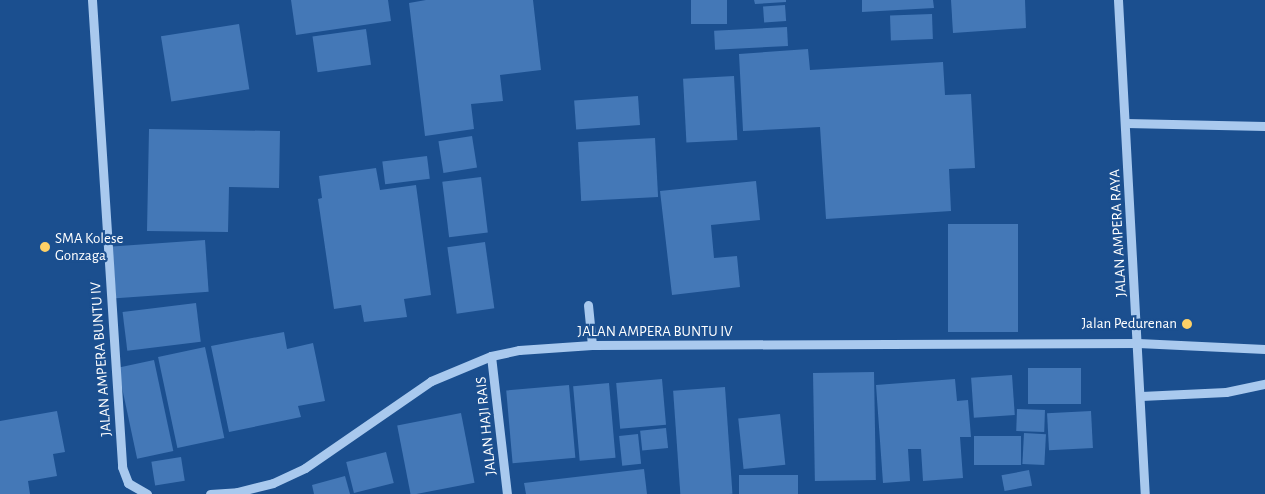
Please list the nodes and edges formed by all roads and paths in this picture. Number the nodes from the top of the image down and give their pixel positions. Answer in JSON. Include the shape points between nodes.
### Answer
{"nodes":[{"id":1,"x":92,"y":0,"type":"edge"},
{"id":2,"x":1118,"y":0,"type":"edge"},
{"id":3,"x":1126,"y":123,"type":"junction"},
{"id":4,"x":1265,"y":126,"type":"edge"},
{"id":5,"x":588,"y":305,"type":"dead end"},
{"id":6,"x":1138,"y":343,"type":"junction"},
{"id":7,"x":592,"y":345,"type":"junction"},
{"id":8,"x":1265,"y":348,"type":"edge"},
{"id":9,"x":492,"y":356,"type":"junction"},
{"id":10,"x":1265,"y":384,"type":"edge"},
{"id":11,"x":1141,"y":396,"type":"junction"},
{"id":12,"x":147,"y":494,"type":"edge"},
{"id":13,"x":210,"y":494,"type":"edge"},
{"id":14,"x":507,"y":494,"type":"edge"},
{"id":15,"x":1145,"y":494,"type":"edge"}],
"edges":[{"from":1,"to":12,"type":"street","name":"JALAN AMPERA BUNTU IV","via":[[122,467],[128,483]]},
{"from":2,"to":3,"type":"street","name":"JALAN AMPERA RAYA"},
{"from":3,"to":4,"type":"street"},
{"from":3,"to":6,"type":"street","name":"JALAN AMPERA RAYA"},
{"from":5,"to":7,"type":"street"},
{"from":6,"to":7,"type":"street","name":"JALAN AMPERA BUNTU IV"},
{"from":6,"to":8,"type":"street"},
{"from":6,"to":11,"type":"street","name":"JALAN AMPERA RAYA"},
{"from":7,"to":9,"type":"street","name":"JALAN AMPERA BUNTU IV","via":[[518,350]]},
{"from":9,"to":13,"type":"street","name":"JALAN AMPERA BUNTU IV","via":[[431,381],[305,468],[273,482],[237,492]]},
{"from":9,"to":14,"type":"street","name":"JALAN HAJI RAIS"},
{"from":10,"to":11,"type":"street","via":[[1226,392]]},
{"from":11,"to":15,"type":"street","name":"JALAN AMPERA RAYA"}]}
